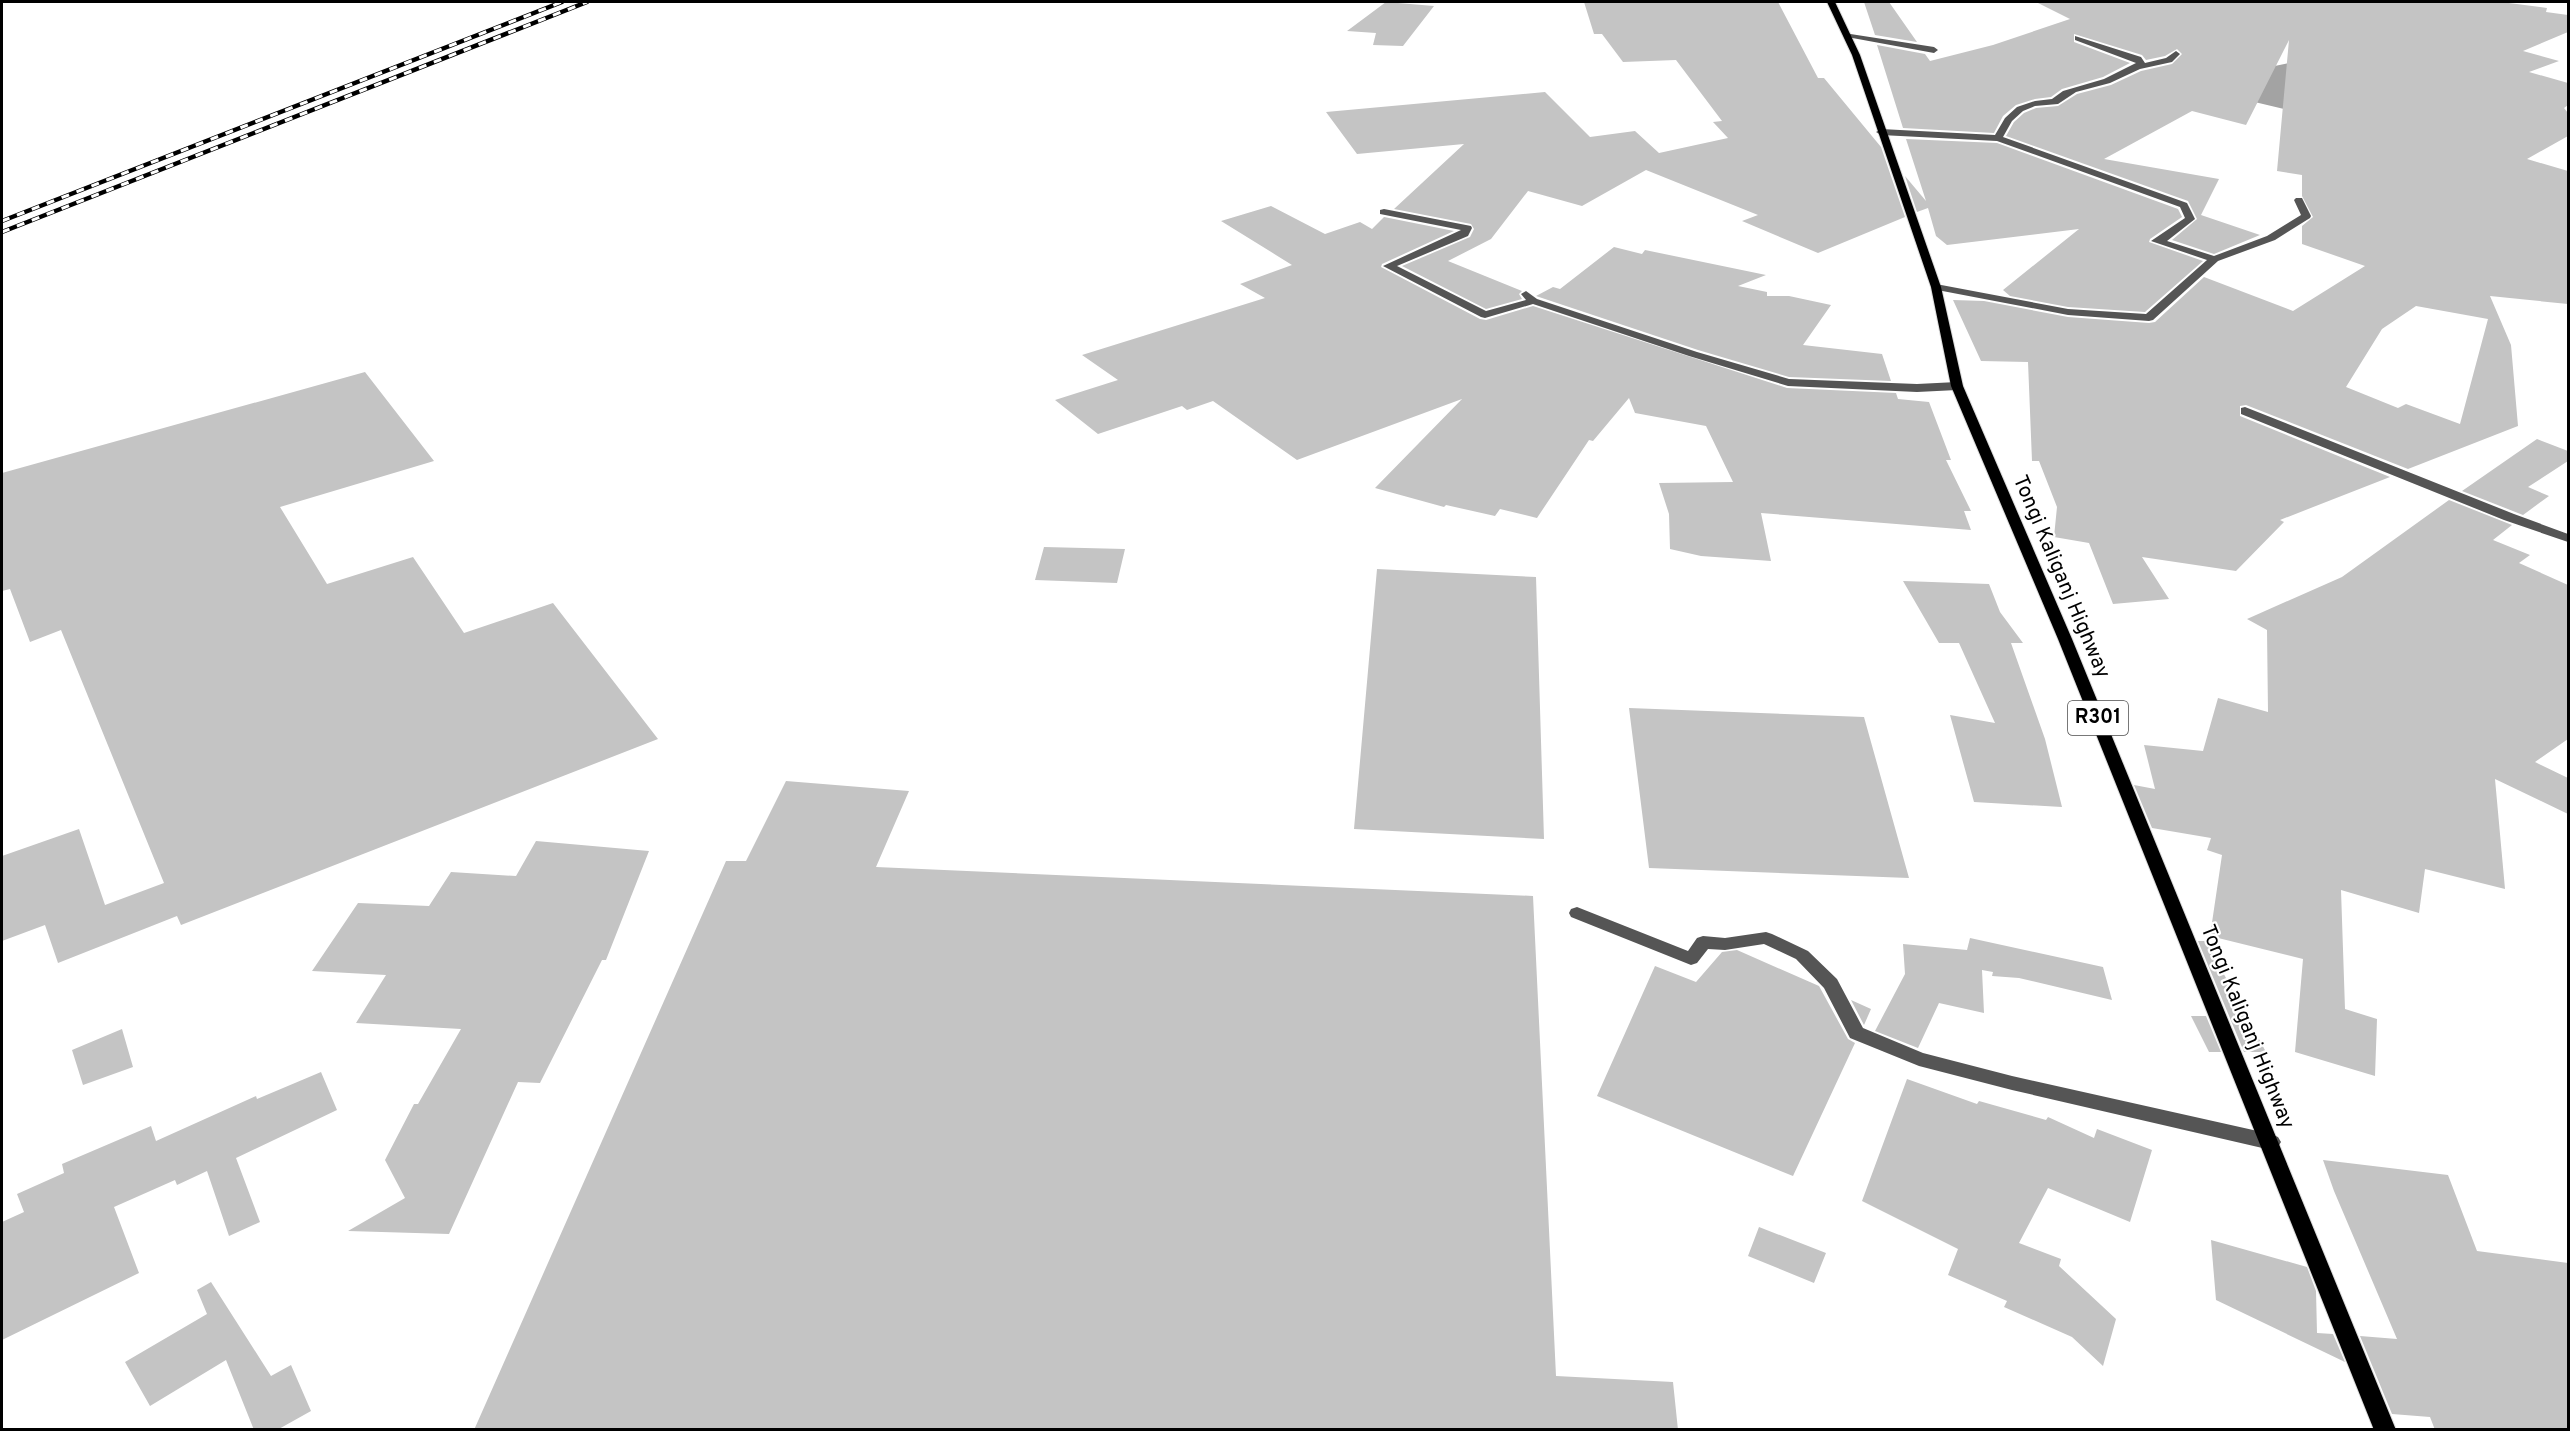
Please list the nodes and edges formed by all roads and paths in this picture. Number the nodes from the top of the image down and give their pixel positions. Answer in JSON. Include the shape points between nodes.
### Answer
{"nodes":[{"id":1,"x":1831,"y":2,"type":"edge"},
{"id":2,"x":1847,"y":35,"type":"junction"},
{"id":3,"x":2078,"y":38,"type":"dead end"},
{"id":4,"x":1934,"y":50,"type":"dead end"},
{"id":5,"x":2176,"y":54,"type":"dead end"},
{"id":6,"x":2137,"y":67,"type":"junction"},
{"id":7,"x":1881,"y":132,"type":"junction"},
{"id":8,"x":1998,"y":138,"type":"junction"},
{"id":9,"x":2299,"y":200,"type":"dead end"},
{"id":10,"x":1384,"y":212,"type":"dead end"},
{"id":11,"x":2214,"y":260,"type":"junction"},
{"id":12,"x":1936,"y":287,"type":"junction"},
{"id":13,"x":1957,"y":386,"type":"junction"},
{"id":14,"x":2245,"y":411,"type":"dead end"},
{"id":15,"x":2568,"y":538,"type":"edge"},
{"id":16,"x":1577,"y":913,"type":"dead end"},
{"id":17,"x":2271,"y":1142,"type":"junction"},
{"id":18,"x":2385,"y":1430,"type":"edge"}],
"edges":[{"from":1,"to":2,"type":"main road","name":"Tongi Kaliganj Highway","number":"R301"},
{"from":2,"to":4,"type":"street"},
{"from":2,"to":7,"type":"main road","name":"Tongi Kaliganj Highway","number":"R301"},
{"from":3,"to":6,"type":"street","via":[[2138,59],[2141,63]]},
{"from":5,"to":6,"type":"street","via":[[2169,60]]},
{"from":6,"to":8,"type":"street","via":[[2060,96],[2055,102],[2035,102],[2015,110]]},
{"from":7,"to":8,"type":"street"},
{"from":7,"to":12,"type":"main road","name":"Tongi Kaliganj Highway","number":"R301"},
{"from":8,"to":11,"type":"street","via":[[2184,205],[2190,219],[2156,241]]},
{"from":9,"to":11,"type":"street","via":[[2306,216],[2271,238]]},
{"from":10,"to":13,"type":"street","via":[[1467,228],[1464,234],[1388,266],[1485,315],[1529,297],[1693,354],[1788,382]]},
{"from":11,"to":12,"type":"street","via":[[2149,318],[2068,312]]},
{"from":12,"to":13,"type":"main road","name":"Tongi Kaliganj Highway","number":"R301"},
{"from":13,"to":17,"type":"main road","name":"Tongi Kaliganj Highway","number":"R301","via":[[2066,639]]},
{"from":14,"to":15,"type":"street"},
{"from":16,"to":17,"type":"street","via":[[1691,959],[1703,942],[1725,944],[1766,938],[1802,955],[1831,984],[1856,1033],[1919,1059]]},
{"from":17,"to":18,"type":"main road","name":"Tongi Kaliganj Highway","number":"R301"}]}
